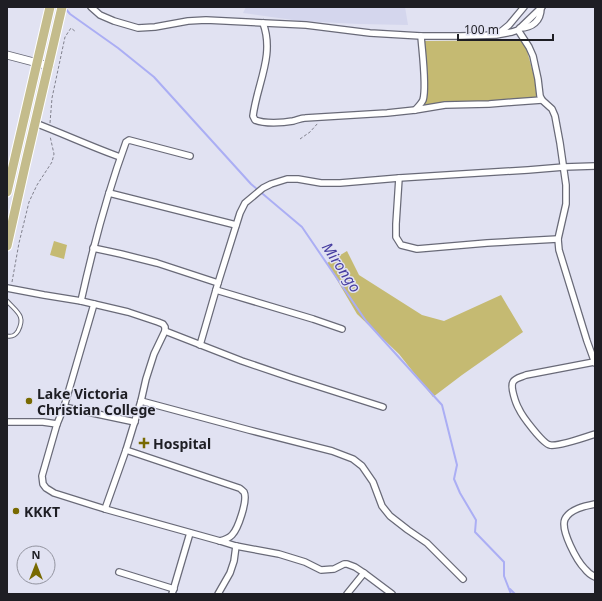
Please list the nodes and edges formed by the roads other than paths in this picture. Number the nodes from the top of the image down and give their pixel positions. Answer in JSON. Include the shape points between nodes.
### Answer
{"nodes":[{"id":1,"x":91,"y":7,"type":"edge"},
{"id":2,"x":524,"y":7,"type":"edge"},
{"id":3,"x":542,"y":8,"type":"edge"},
{"id":4,"x":50,"y":9,"type":"edge"},
{"id":5,"x":61,"y":10,"type":"edge"},
{"id":6,"x":263,"y":23,"type":"junction"},
{"id":7,"x":519,"y":29,"type":"junction"},
{"id":8,"x":496,"y":35,"type":"junction"},
{"id":9,"x":421,"y":36,"type":"junction"},
{"id":10,"x":7,"y":55,"type":"edge"},
{"id":11,"x":36,"y":63,"type":"junction"},
{"id":12,"x":49,"y":66,"type":"junction"},
{"id":13,"x":542,"y":100,"type":"junction"},
{"id":14,"x":415,"y":110,"type":"junction"},
{"id":15,"x":35,"y":123,"type":"junction"},
{"id":16,"x":190,"y":156,"type":"dead end"},
{"id":17,"x":120,"y":157,"type":"junction"},
{"id":18,"x":564,"y":166,"type":"junction"},
{"id":19,"x":595,"y":166,"type":"edge"},
{"id":20,"x":399,"y":178,"type":"junction"},
{"id":21,"x":7,"y":192,"type":"edge"},
{"id":22,"x":109,"y":193,"type":"junction"},
{"id":23,"x":236,"y":225,"type":"junction"},
{"id":24,"x":558,"y":239,"type":"junction"},
{"id":25,"x":7,"y":246,"type":"edge"},
{"id":26,"x":93,"y":248,"type":"junction"},
{"id":27,"x":218,"y":283,"type":"junction"},
{"id":28,"x":9,"y":288,"type":"edge"},
{"id":29,"x":216,"y":290,"type":"junction"},
{"id":30,"x":7,"y":301,"type":"edge"},
{"id":31,"x":81,"y":301,"type":"junction"},
{"id":32,"x":94,"y":304,"type":"junction"},
{"id":33,"x":342,"y":329,"type":"dead end"},
{"id":34,"x":165,"y":331,"type":"junction"},
{"id":35,"x":7,"y":336,"type":"edge"},
{"id":36,"x":200,"y":345,"type":"junction"},
{"id":37,"x":595,"y":362,"type":"edge"},
{"id":38,"x":141,"y":401,"type":"junction"},
{"id":39,"x":64,"y":407,"type":"junction"},
{"id":40,"x":383,"y":407,"type":"dead end"},
{"id":41,"x":7,"y":422,"type":"edge"},
{"id":42,"x":135,"y":422,"type":"junction"},
{"id":43,"x":57,"y":424,"type":"junction"},
{"id":44,"x":595,"y":434,"type":"edge"},
{"id":45,"x":126,"y":450,"type":"junction"},
{"id":46,"x":595,"y":504,"type":"edge"},
{"id":47,"x":106,"y":509,"type":"junction"},
{"id":48,"x":190,"y":533,"type":"junction"},
{"id":49,"x":220,"y":541,"type":"junction"},
{"id":50,"x":236,"y":546,"type":"junction"},
{"id":51,"x":119,"y":572,"type":"dead end"},
{"id":52,"x":364,"y":573,"type":"junction"},
{"id":53,"x":593,"y":575,"type":"edge"},
{"id":54,"x":463,"y":579,"type":"dead end"},
{"id":55,"x":173,"y":591,"type":"edge"},
{"id":56,"x":218,"y":594,"type":"edge"},
{"id":57,"x":347,"y":594,"type":"edge"},
{"id":58,"x":392,"y":594,"type":"edge"}],
"edges":[{"from":1,"to":6,"type":"street","via":[[100,15],[138,28],[206,20]]},
{"from":2,"to":8,"type":"street","via":[[509,25]]},
{"from":3,"to":7,"type":"street"},
{"from":4,"to":11,"type":"main road"},
{"from":5,"to":12,"type":"main road"},
{"from":6,"to":9,"type":"street"},
{"from":6,"to":14,"type":"street","via":[[267,36],[267,56],[254,110],[255,120],[275,123],[305,118]]},
{"from":7,"to":8,"type":"street"},
{"from":7,"to":13,"type":"street","via":[[533,56]]},
{"from":8,"to":9,"type":"street"},
{"from":9,"to":14,"type":"street","via":[[424,93],[421,103]]},
{"from":10,"to":11,"type":"street"},
{"from":11,"to":12,"type":"street"},
{"from":11,"to":21,"type":"main road"},
{"from":12,"to":15,"type":"main road"},
{"from":13,"to":14,"type":"street","via":[[445,105]]},
{"from":13,"to":18,"type":"street","via":[[552,109],[555,116]]},
{"from":15,"to":17,"type":"street"},
{"from":15,"to":25,"type":"main road"},
{"from":16,"to":17,"type":"street","via":[[128,140]]},
{"from":17,"to":22,"type":"street"},
{"from":18,"to":19,"type":"street"},
{"from":18,"to":20,"type":"street"},
{"from":18,"to":24,"type":"street","via":[[566,204]]},
{"from":20,"to":23,"type":"street","via":[[330,184],[298,179],[275,182],[245,203]]},
{"from":20,"to":24,"type":"street","via":[[396,237],[401,245],[429,249]]},
{"from":22,"to":23,"type":"street"},
{"from":22,"to":26,"type":"street"},
{"from":23,"to":27,"type":"street"},
{"from":24,"to":37,"type":"street","via":[[562,260]]},
{"from":26,"to":27,"type":"street","via":[[157,262]]},
{"from":26,"to":31,"type":"street"},
{"from":27,"to":29,"type":"street"},
{"from":28,"to":31,"type":"street"},
{"from":29,"to":33,"type":"street"},
{"from":29,"to":36,"type":"street"},
{"from":30,"to":35,"type":"lane","via":[[22,321],[17,334]]},
{"from":31,"to":32,"type":"street"},
{"from":32,"to":34,"type":"street","via":[[158,322],[163,324]]},
{"from":32,"to":39,"type":"street"},
{"from":34,"to":36,"type":"street"},
{"from":34,"to":38,"type":"street","via":[[154,354]]},
{"from":36,"to":40,"type":"street"},
{"from":37,"to":44,"type":"street","via":[[526,375],[515,379],[512,385],[514,397],[525,419],[550,445]]},
{"from":38,"to":42,"type":"street"},
{"from":38,"to":54,"type":"street","via":[[332,451],[353,459],[362,466],[373,482],[382,506],[390,516],[427,543]]},
{"from":39,"to":42,"type":"street"},
{"from":39,"to":43,"type":"street"},
{"from":41,"to":43,"type":"street"},
{"from":42,"to":45,"type":"street"},
{"from":43,"to":47,"type":"street","via":[[44,466],[42,484],[54,493]]},
{"from":45,"to":47,"type":"street"},
{"from":45,"to":49,"type":"street","via":[[239,488],[244,492],[243,509],[237,528],[231,536]]},
{"from":46,"to":53,"type":"street","via":[[572,511],[564,523],[576,555],[584,568]]},
{"from":47,"to":48,"type":"street"},
{"from":48,"to":49,"type":"street"},
{"from":48,"to":55,"type":"street"},
{"from":49,"to":50,"type":"street"},
{"from":50,"to":52,"type":"street","via":[[278,554],[321,570],[347,564]]},
{"from":50,"to":56,"type":"street","via":[[230,573]]},
{"from":51,"to":55,"type":"street"},
{"from":52,"to":57,"type":"street"},
{"from":52,"to":58,"type":"street"}]}
